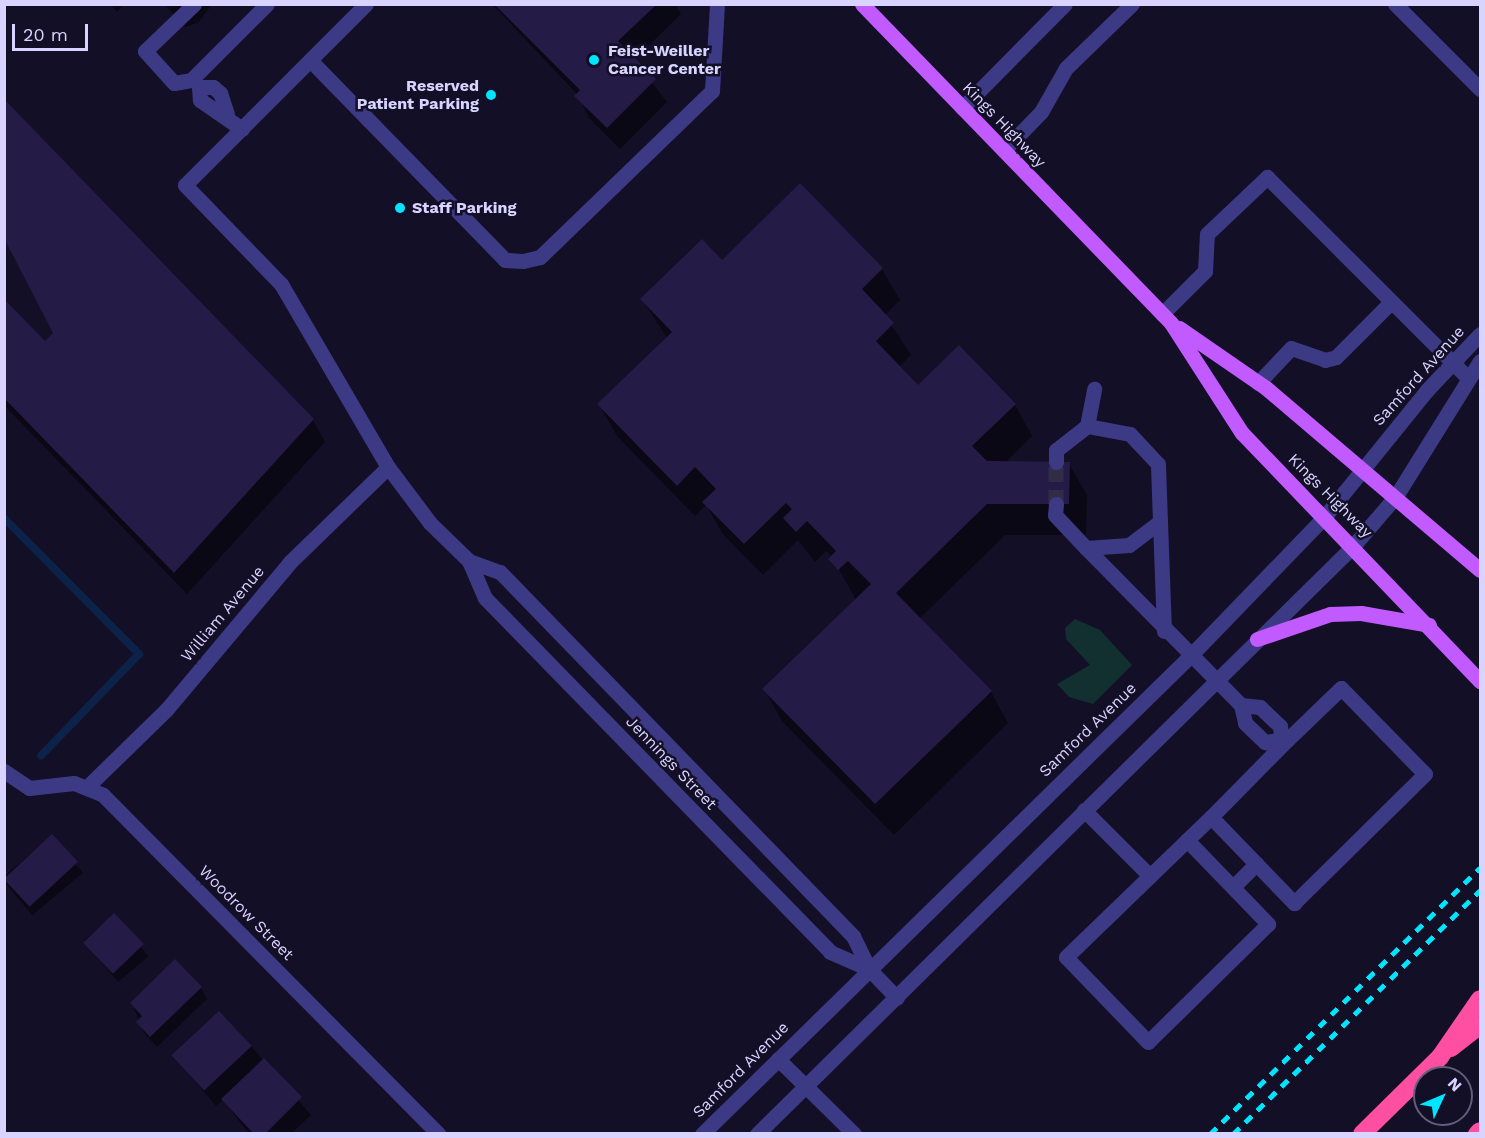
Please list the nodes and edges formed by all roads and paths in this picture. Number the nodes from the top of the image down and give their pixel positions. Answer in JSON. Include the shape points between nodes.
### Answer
{"nodes":[{"id":1,"x":194,"y":4,"type":"edge"},
{"id":2,"x":267,"y":4,"type":"edge"},
{"id":3,"x":366,"y":4,"type":"edge"},
{"id":4,"x":717,"y":4,"type":"edge"},
{"id":5,"x":862,"y":4,"type":"edge"},
{"id":6,"x":1065,"y":4,"type":"edge"},
{"id":7,"x":1132,"y":4,"type":"edge"},
{"id":8,"x":1395,"y":4,"type":"edge"},
{"id":9,"x":310,"y":60,"type":"junction"},
{"id":10,"x":195,"y":84,"type":"junction"},
{"id":11,"x":1480,"y":89,"type":"edge"},
{"id":12,"x":962,"y":108,"type":"junction"},
{"id":13,"x":242,"y":129,"type":"junction"},
{"id":14,"x":1004,"y":150,"type":"junction"},
{"id":15,"x":1391,"y":302,"type":"junction"},
{"id":16,"x":1167,"y":319,"type":"junction"},
{"id":17,"x":1480,"y":334,"type":"edge"},
{"id":18,"x":1480,"y":361,"type":"edge"},
{"id":19,"x":1451,"y":363,"type":"junction"},
{"id":20,"x":1468,"y":378,"type":"junction"},
{"id":21,"x":1258,"y":383,"type":"junction"},
{"id":22,"x":1094,"y":389,"type":"dead end"},
{"id":23,"x":1087,"y":426,"type":"junction"},
{"id":24,"x":1056,"y":462,"type":"tunnel mouth"},
{"id":25,"x":388,"y":468,"type":"junction"},
{"id":26,"x":1362,"y":470,"type":"junction"},
{"id":27,"x":1396,"y":496,"type":"junction"},
{"id":28,"x":1056,"y":504,"type":"tunnel mouth"},
{"id":29,"x":1324,"y":516,"type":"junction"},
{"id":30,"x":1160,"y":522,"type":"junction"},
{"id":31,"x":1353,"y":544,"type":"junction"},
{"id":32,"x":1086,"y":548,"type":"junction"},
{"id":33,"x":469,"y":561,"type":"junction"},
{"id":34,"x":1480,"y":570,"type":"edge"},
{"id":35,"x":1428,"y":625,"type":"junction"},
{"id":36,"x":1164,"y":631,"type":"junction"},
{"id":37,"x":1257,"y":639,"type":"junction"},
{"id":38,"x":1190,"y":656,"type":"junction"},
{"id":39,"x":1214,"y":680,"type":"junction"},
{"id":40,"x":1480,"y":681,"type":"edge"},
{"id":41,"x":608,"y":686,"type":"junction"},
{"id":42,"x":588,"y":703,"type":"junction"},
{"id":43,"x":1241,"y":705,"type":"junction"},
{"id":44,"x":1280,"y":743,"type":"junction"},
{"id":45,"x":4,"y":771,"type":"edge"},
{"id":46,"x":88,"y":786,"type":"junction"},
{"id":47,"x":1084,"y":810,"type":"junction"},
{"id":48,"x":1211,"y":817,"type":"junction"},
{"id":49,"x":1187,"y":840,"type":"junction"},
{"id":50,"x":1256,"y":864,"type":"junction"},
{"id":51,"x":1149,"y":876,"type":"junction"},
{"id":52,"x":1233,"y":887,"type":"junction"},
{"id":53,"x":869,"y":969,"type":"junction"},
{"id":54,"x":897,"y":998,"type":"junction"},
{"id":55,"x":1480,"y":999,"type":"edge"},
{"id":56,"x":1480,"y":1025,"type":"edge"},
{"id":57,"x":1440,"y":1057,"type":"junction"},
{"id":58,"x":778,"y":1059,"type":"junction"},
{"id":59,"x":807,"y":1085,"type":"junction"},
{"id":60,"x":439,"y":1134,"type":"edge"},
{"id":61,"x":702,"y":1134,"type":"edge"},
{"id":62,"x":757,"y":1134,"type":"edge"},
{"id":63,"x":854,"y":1134,"type":"edge"},
{"id":64,"x":1362,"y":1134,"type":"edge"}],
"edges":[{"from":1,"to":10,"type":"street","via":[[145,51],[174,83]]},
{"from":2,"to":10,"type":"street"},
{"from":3,"to":9,"type":"street"},
{"from":4,"to":9,"type":"street","via":[[712,92],[540,258],[522,261],[505,260]]},
{"from":5,"to":12,"type":"main road","name":"Kings Highway"},
{"from":6,"to":12,"type":"street"},
{"from":7,"to":14,"type":"street","via":[[1066,68],[1041,112]]},
{"from":8,"to":11,"type":"street"},
{"from":9,"to":13,"type":"street"},
{"from":10,"to":13,"type":"street","via":[[213,87],[220,93],[227,114]]},
{"from":12,"to":14,"type":"main road","name":"Kings Highway"},
{"from":13,"to":25,"type":"street","name":"Jennings Street","via":[[185,185],[281,284]]},
{"from":14,"to":16,"type":"main road","name":"Kings Highway"},
{"from":15,"to":16,"type":"street","via":[[1267,177],[1207,234],[1204,271]]},
{"from":15,"to":19,"type":"street"},
{"from":15,"to":21,"type":"street","via":[[1336,357],[1325,360],[1292,348]]},
{"from":16,"to":21,"type":"main road","name":"Kings Highway"},
{"from":16,"to":29,"type":"main road","name":"Kings Highway","via":[[1242,433]]},
{"from":17,"to":19,"type":"street","name":"Samford Avenue"},
{"from":18,"to":20,"type":"street"},
{"from":19,"to":20,"type":"street"},
{"from":19,"to":26,"type":"street","name":"Samford Avenue"},
{"from":20,"to":27,"type":"street"},
{"from":21,"to":26,"type":"main road","name":"Kings Highway"},
{"from":22,"to":23,"type":"street"},
{"from":23,"to":24,"type":"street","via":[[1056,450]]},
{"from":23,"to":30,"type":"street","via":[[1130,434],[1158,464]]},
{"from":25,"to":33,"type":"street","name":"Jennings Street","via":[[430,523]]},
{"from":25,"to":46,"type":"street","name":"William Avenue","via":[[290,562],[166,710]]},
{"from":26,"to":27,"type":"main road","name":"Kings Highway"},
{"from":26,"to":29,"type":"street","name":"Samford Avenue"},
{"from":27,"to":31,"type":"street"},
{"from":27,"to":34,"type":"main road","name":"Kings Highway"},
{"from":28,"to":32,"type":"street","via":[[1055,515]]},
{"from":29,"to":31,"type":"main road","name":"Kings Highway"},
{"from":29,"to":38,"type":"street","name":"Samford Avenue"},
{"from":30,"to":32,"type":"street","via":[[1129,545]]},
{"from":30,"to":36,"type":"street"},
{"from":31,"to":35,"type":"main road","name":"Kings Highway"},
{"from":31,"to":37,"type":"street"},
{"from":32,"to":36,"type":"street"},
{"from":33,"to":41,"type":"street","name":"Jennings Street","via":[[500,572]]},
{"from":33,"to":42,"type":"street","name":"Jennings Street","via":[[485,598]]},
{"from":35,"to":37,"type":"main road","via":[[1360,613],[1330,614]]},
{"from":35,"to":40,"type":"main road","name":"Kings Highway"},
{"from":36,"to":38,"type":"street"},
{"from":37,"to":39,"type":"street"},
{"from":38,"to":39,"type":"street"},
{"from":38,"to":53,"type":"street","name":"Samford Avenue"},
{"from":39,"to":43,"type":"street"},
{"from":39,"to":47,"type":"street"},
{"from":41,"to":42,"type":"street"},
{"from":41,"to":53,"type":"street","name":"Jennings Street","via":[[853,936]]},
{"from":42,"to":53,"type":"street","name":"Jennings Street","via":[[830,952]]},
{"from":43,"to":44,"type":"street","via":[[1252,729],[1265,742]]},
{"from":43,"to":44,"type":"street","via":[[1260,707],[1281,726]]},
{"from":44,"to":48,"type":"street"},
{"from":44,"to":50,"type":"street","via":[[1341,688],[1425,774],[1294,903]]},
{"from":45,"to":46,"type":"street","via":[[29,788]]},
{"from":46,"to":60,"type":"street","name":"Woodrow Street","via":[[103,795]]},
{"from":47,"to":51,"type":"street"},
{"from":47,"to":54,"type":"street"},
{"from":48,"to":49,"type":"street"},
{"from":48,"to":50,"type":"street"},
{"from":49,"to":51,"type":"street"},
{"from":49,"to":52,"type":"street"},
{"from":50,"to":52,"type":"street"},
{"from":51,"to":52,"type":"street","via":[[1066,957],[1148,1042],[1268,924]]},
{"from":53,"to":54,"type":"street","name":"Jennings Street"},
{"from":53,"to":58,"type":"street","name":"Samford Avenue"},
{"from":54,"to":59,"type":"street"},
{"from":55,"to":57,"type":"highway"},
{"from":56,"to":57,"type":"highway"},
{"from":57,"to":64,"type":"highway"},
{"from":58,"to":59,"type":"street"},
{"from":58,"to":61,"type":"street","name":"Samford Avenue"},
{"from":59,"to":62,"type":"street"},
{"from":59,"to":63,"type":"street"}]}
